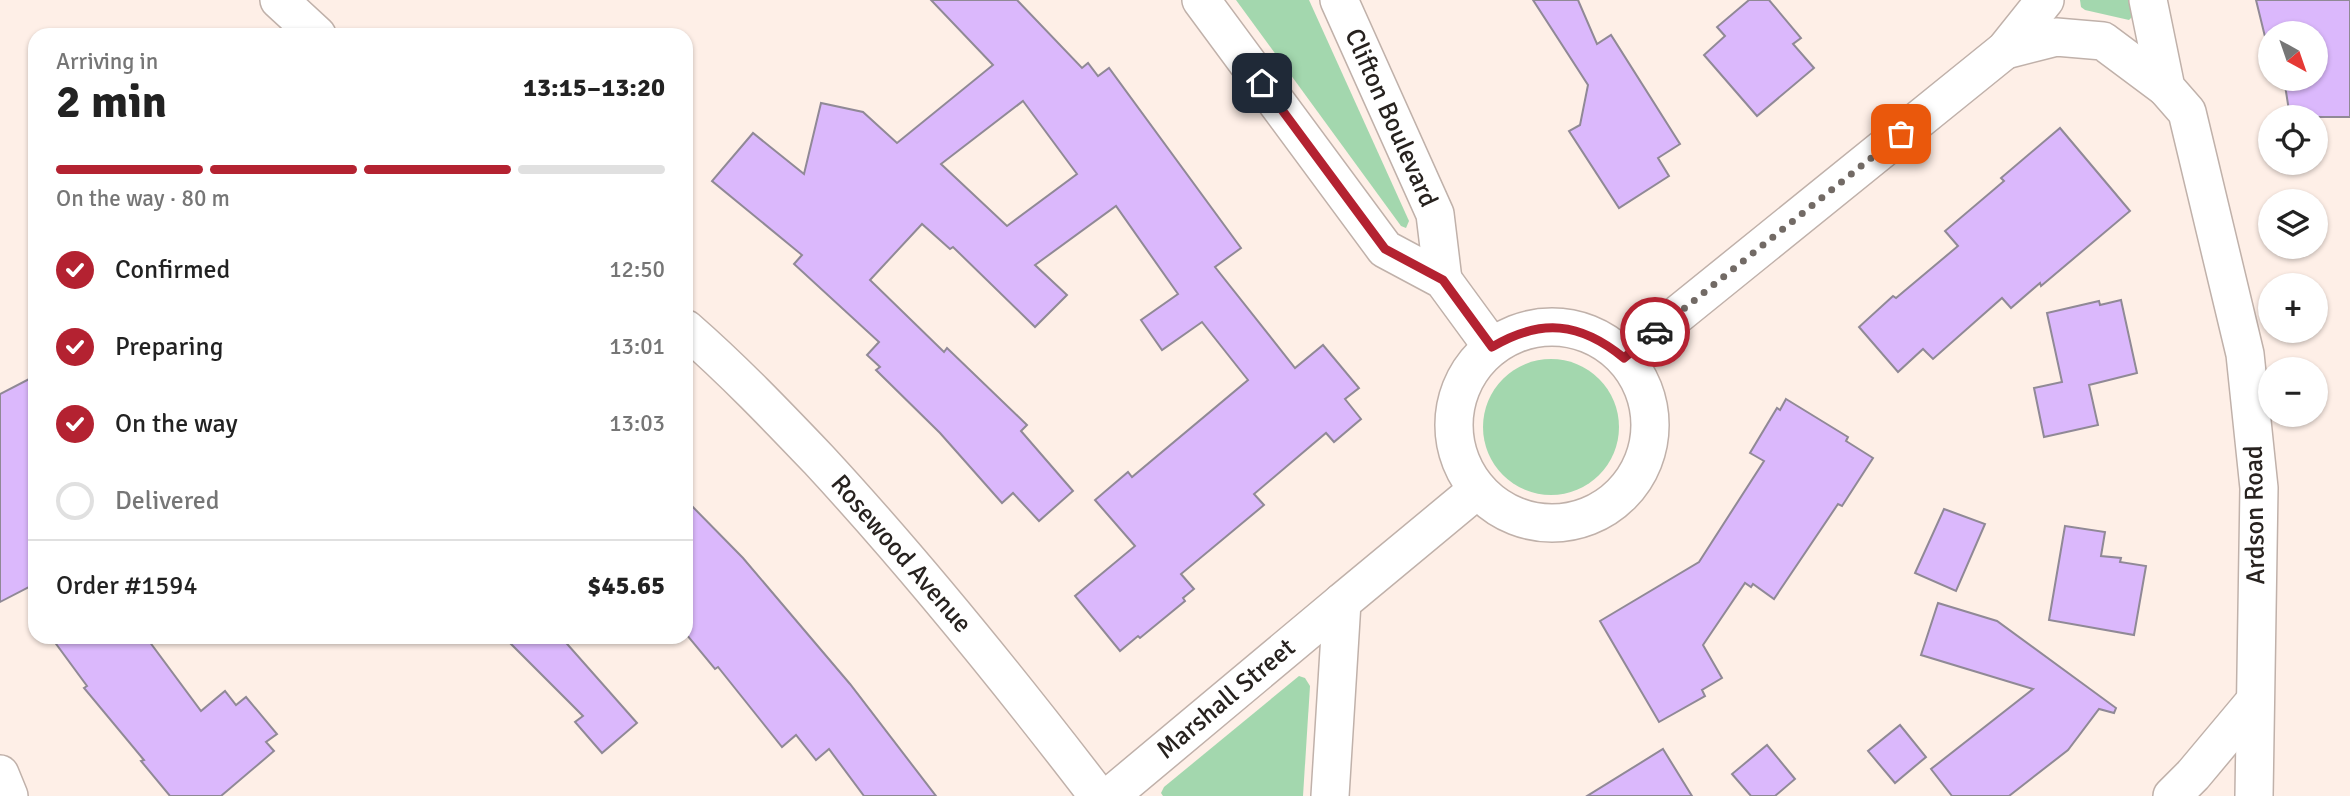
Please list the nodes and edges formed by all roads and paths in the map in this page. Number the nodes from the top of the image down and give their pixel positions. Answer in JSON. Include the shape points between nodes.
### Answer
{"nodes":[{"id":1,"x":279,"y":0,"type":"edge"},
{"id":2,"x":1201,"y":0,"type":"edge"},
{"id":3,"x":1339,"y":0,"type":"edge"},
{"id":4,"x":2045,"y":0,"type":"edge"},
{"id":5,"x":2148,"y":0,"type":"edge"},
{"id":6,"x":309,"y":28,"type":"edge"},
{"id":7,"x":2005,"y":50,"type":"junction"},
{"id":8,"x":2166,"y":88,"type":"junction"},
{"id":9,"x":1443,"y":280,"type":"junction"},
{"id":10,"x":693,"y":335,"type":"edge"},
{"id":11,"x":1492,"y":347,"type":"junction"},
{"id":12,"x":1624,"y":358,"type":"junction"},
{"id":13,"x":1477,"y":490,"type":"junction"},
{"id":14,"x":1342,"y":602,"type":"junction"},
{"id":15,"x":2255,"y":701,"type":"junction"},
{"id":16,"x":0,"y":774,"type":"edge"},
{"id":17,"x":9,"y":796,"type":"edge"},
{"id":18,"x":1098,"y":796,"type":"edge"},
{"id":19,"x":1110,"y":796,"type":"edge"},
{"id":20,"x":1330,"y":796,"type":"edge"},
{"id":21,"x":2172,"y":796,"type":"edge"},
{"id":22,"x":2254,"y":796,"type":"edge"}],
"edges":[{"from":1,"to":6,"type":"street"},
{"from":2,"to":9,"type":"street","name":"Clifton Boulevard","via":[[1385,249]]},
{"from":3,"to":9,"type":"street","name":"Clifton Boulevard","via":[[1434,214]]},
{"from":4,"to":7,"type":"street"},
{"from":5,"to":8,"type":"street","name":"Ardson Road"},
{"from":7,"to":8,"type":"street","via":[[2056,37],[2103,41]]},
{"from":7,"to":12,"type":"street"},
{"from":8,"to":15,"type":"street","name":"Ardson Road","via":[[2187,112],[2245,354],[2259,488]]},
{"from":9,"to":11,"type":"street","name":"Clifton Boulevard"},
{"from":10,"to":18,"type":"street","name":"Rosewood Avenue","via":[[784,423],[887,534]]},
{"from":11,"to":12,"type":"street","via":[[1513,334],[1560,327],[1605,342]]},
{"from":11,"to":13,"type":"street","via":[[1471,370],[1457,399],[1453,431],[1461,462]]},
{"from":12,"to":13,"type":"street","via":[[1639,381],[1648,408],[1649,436],[1642,463],[1627,488],[1580,519],[1552,523],[1524,519],[1499,508]]},
{"from":13,"to":14,"type":"street","name":"Marshall Street"},
{"from":14,"to":19,"type":"street","name":"Marshall Street"},
{"from":14,"to":20,"type":"street","name":"Marshall Street"},
{"from":15,"to":21,"type":"street"},
{"from":15,"to":22,"type":"street","name":"Ardson Road"},
{"from":16,"to":17,"type":"street"}]}
